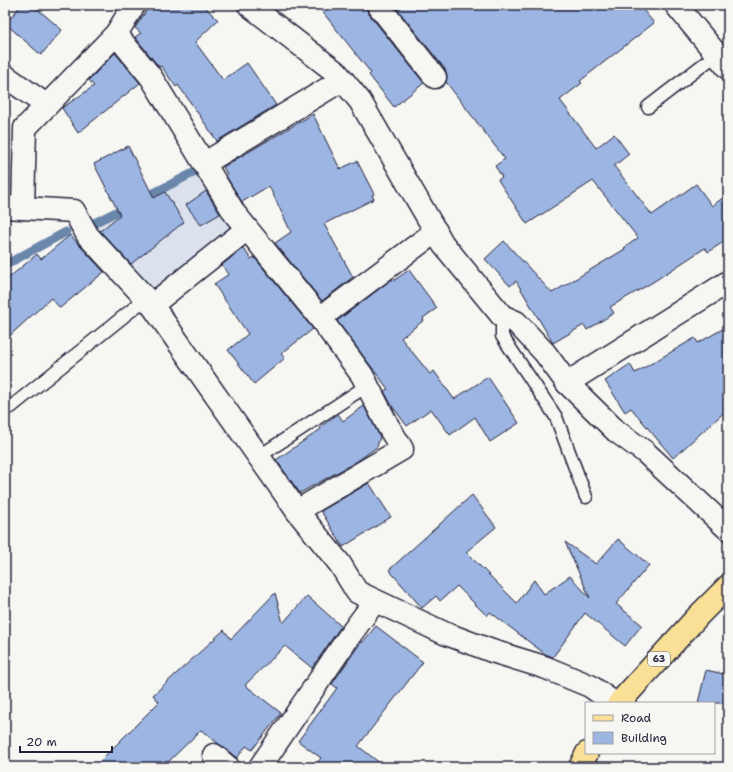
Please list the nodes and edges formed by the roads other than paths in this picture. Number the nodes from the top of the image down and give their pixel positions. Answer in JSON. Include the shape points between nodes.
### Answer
{"nodes":[{"id":1,"x":134,"y":5,"type":"edge"},
{"id":2,"x":249,"y":5,"type":"edge"},
{"id":3,"x":378,"y":5,"type":"edge"},
{"id":4,"x":676,"y":5,"type":"edge"},
{"id":5,"x":116,"y":34,"type":"junction"},
{"id":6,"x":723,"y":61,"type":"edge"},
{"id":7,"x":5,"y":76,"type":"edge"},
{"id":8,"x":435,"y":77,"type":"dead end"},
{"id":9,"x":342,"y":80,"type":"junction"},
{"id":10,"x":46,"y":105,"type":"junction"},
{"id":11,"x":648,"y":107,"type":"dead end"},
{"id":12,"x":205,"y":163,"type":"junction"},
{"id":13,"x":14,"y":208,"type":"edge"},
{"id":14,"x":247,"y":229,"type":"junction"},
{"id":15,"x":436,"y":231,"type":"junction"},
{"id":16,"x":725,"y":289,"type":"edge"},
{"id":17,"x":152,"y":305,"type":"junction"},
{"id":18,"x":502,"y":316,"type":"junction"},
{"id":19,"x":320,"y":318,"type":"junction"},
{"id":20,"x":567,"y":383,"type":"junction"},
{"id":21,"x":368,"y":385,"type":"junction"},
{"id":22,"x":11,"y":406,"type":"dead end"},
{"id":23,"x":258,"y":457,"type":"junction"},
{"id":24,"x":586,"y":497,"type":"dead end"},
{"id":25,"x":297,"y":511,"type":"junction"},
{"id":26,"x":728,"y":529,"type":"edge"},
{"id":27,"x":728,"y":586,"type":"edge"},
{"id":28,"x":375,"y":602,"type":"junction"},
{"id":29,"x":613,"y":702,"type":"edge"},
{"id":30,"x":619,"y":702,"type":"edge"},
{"id":31,"x":586,"y":754,"type":"edge"},
{"id":32,"x":260,"y":767,"type":"edge"},
{"id":33,"x":580,"y":767,"type":"edge"}],
"edges":[{"from":1,"to":5,"type":"street"},
{"from":2,"to":9,"type":"street","via":[[337,73]]},
{"from":3,"to":8,"type":"street"},
{"from":4,"to":6,"type":"street"},
{"from":5,"to":10,"type":"street"},
{"from":5,"to":12,"type":"street","via":[[151,77]]},
{"from":6,"to":11,"type":"lane"},
{"from":7,"to":10,"type":"street"},
{"from":9,"to":12,"type":"street"},
{"from":9,"to":15,"type":"street","via":[[360,101]]},
{"from":10,"to":13,"type":"street","via":[[25,128]]},
{"from":12,"to":14,"type":"street","via":[[235,214]]},
{"from":13,"to":17,"type":"street","via":[[74,210],[88,236]]},
{"from":14,"to":17,"type":"street"},
{"from":14,"to":19,"type":"street"},
{"from":15,"to":18,"type":"street","via":[[443,244]]},
{"from":15,"to":19,"type":"street"},
{"from":16,"to":20,"type":"street"},
{"from":17,"to":22,"type":"lane","via":[[139,304]]},
{"from":17,"to":23,"type":"street"},
{"from":18,"to":20,"type":"street","via":[[516,322],[545,353]]},
{"from":18,"to":24,"type":"lane","via":[[502,336],[556,417]]},
{"from":19,"to":21,"type":"street"},
{"from":20,"to":26,"type":"street","via":[[616,431],[645,452]]},
{"from":21,"to":23,"type":"lane"},
{"from":21,"to":25,"type":"street","via":[[402,449]]},
{"from":23,"to":25,"type":"street"},
{"from":25,"to":28,"type":"street","via":[[340,564],[357,592]]},
{"from":27,"to":30,"type":"main road","number":"63"},
{"from":28,"to":29,"type":"street","via":[[444,633],[590,686]]},
{"from":28,"to":32,"type":"street"},
{"from":31,"to":33,"type":"main road"}]}
